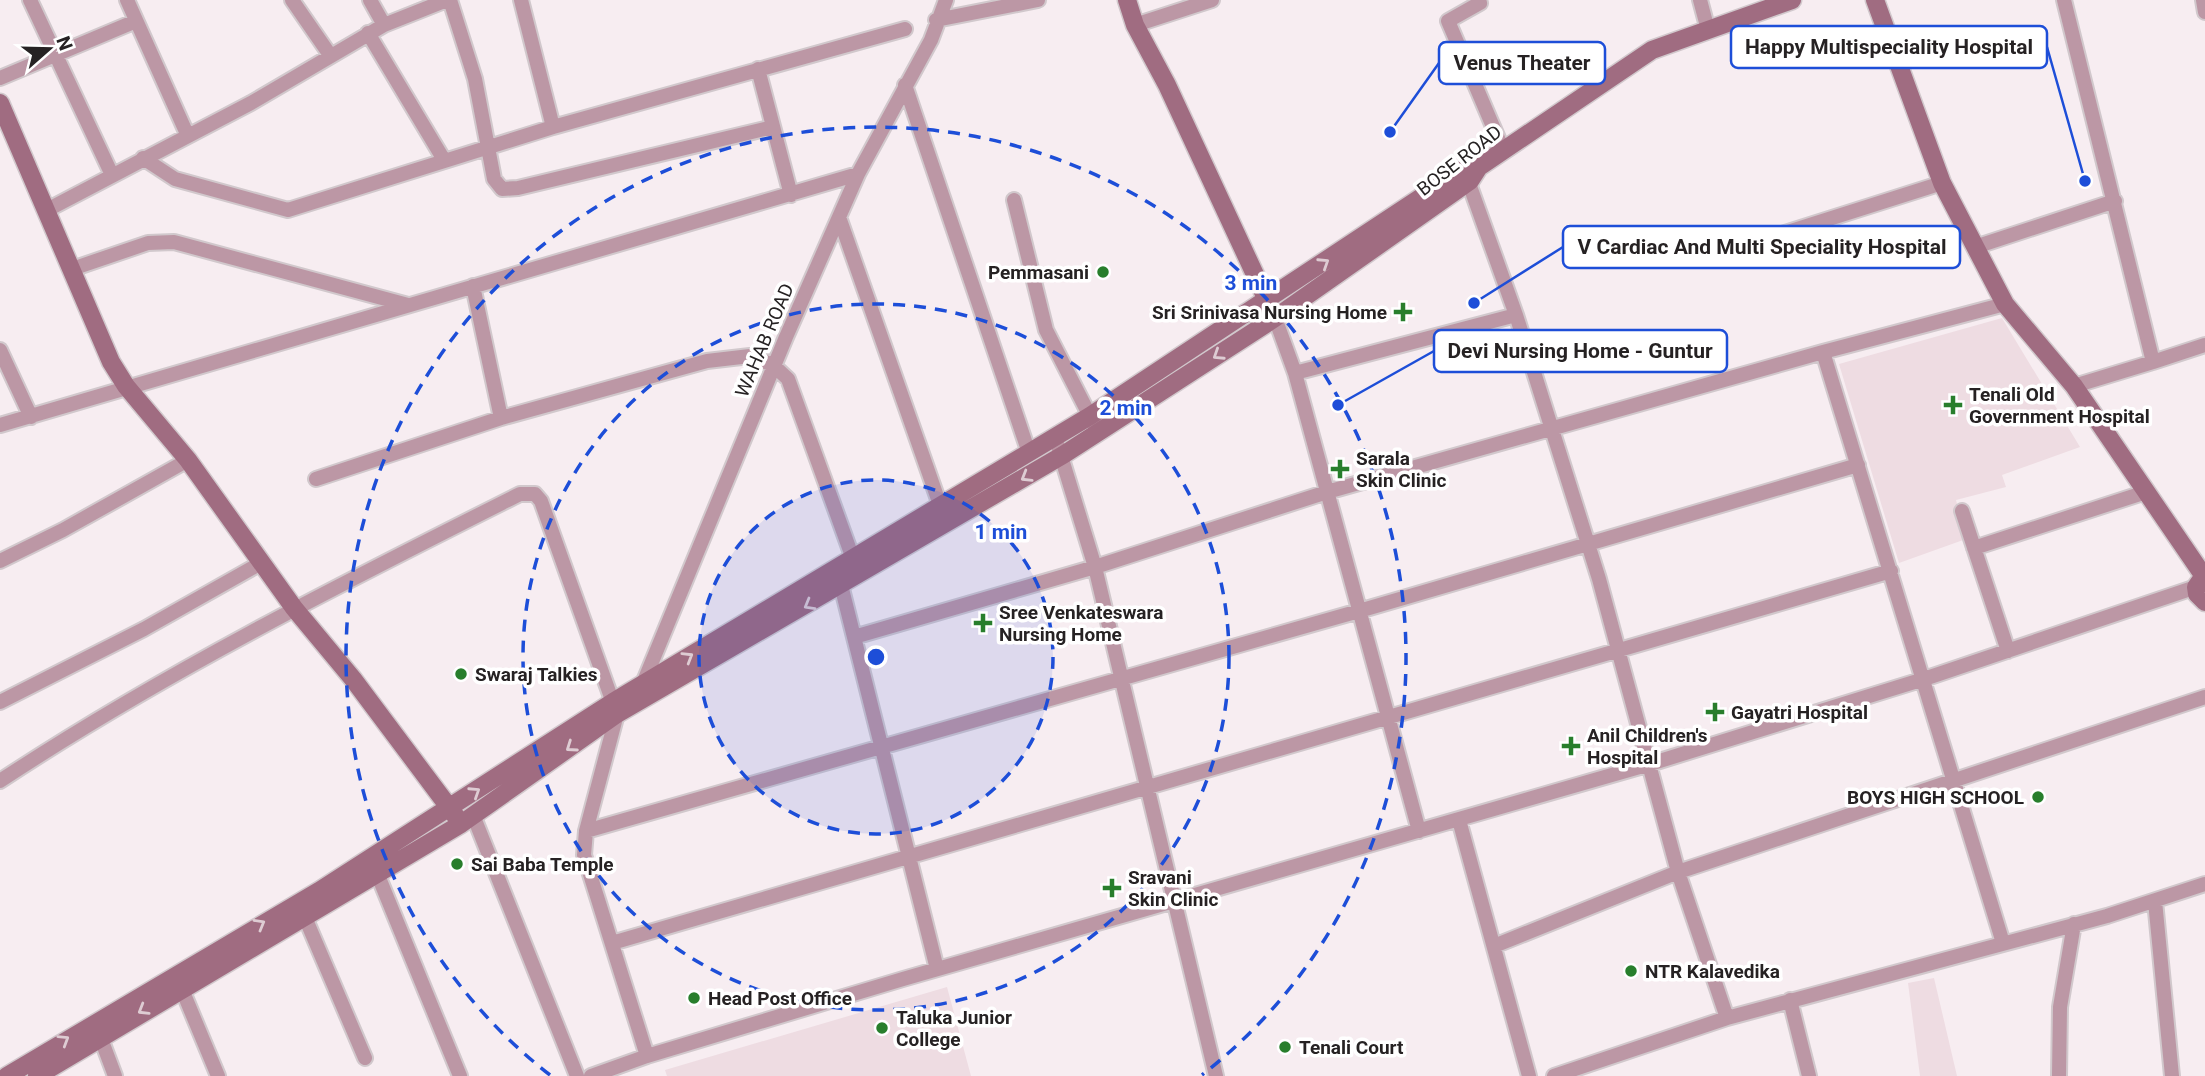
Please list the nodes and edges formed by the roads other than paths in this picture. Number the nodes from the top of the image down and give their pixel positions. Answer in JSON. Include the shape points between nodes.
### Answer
{"nodes":[{"id":1,"x":30,"y":0,"type":"edge"},
{"id":2,"x":127,"y":0,"type":"edge"},
{"id":3,"x":292,"y":0,"type":"edge"},
{"id":4,"x":370,"y":0,"type":"edge"},
{"id":5,"x":448,"y":0,"type":"edge"},
{"id":6,"x":521,"y":0,"type":"edge"},
{"id":7,"x":946,"y":0,"type":"edge"},
{"id":8,"x":1038,"y":0,"type":"edge"},
{"id":9,"x":1127,"y":0,"type":"edge"},
{"id":10,"x":1212,"y":0,"type":"edge"},
{"id":11,"x":1479,"y":0,"type":"edge"},
{"id":12,"x":1700,"y":0,"type":"edge"},
{"id":13,"x":1792,"y":0,"type":"edge"},
{"id":14,"x":1875,"y":0,"type":"edge"},
{"id":15,"x":2064,"y":0,"type":"edge"},
{"id":16,"x":2203,"y":0,"type":"edge"},
{"id":17,"x":2205,"y":12,"type":"edge"},
{"id":18,"x":936,"y":20,"type":"junction"},
{"id":19,"x":136,"y":22,"type":"junction"},
{"id":20,"x":384,"y":24,"type":"junction"},
{"id":21,"x":1136,"y":25,"type":"junction"},
{"id":22,"x":905,"y":29,"type":"dead end"},
{"id":23,"x":1708,"y":30,"type":"junction"},
{"id":24,"x":368,"y":33,"type":"junction"},
{"id":25,"x":57,"y":54,"type":"junction"},
{"id":26,"x":330,"y":55,"type":"junction"},
{"id":27,"x":758,"y":69,"type":"junction"},
{"id":28,"x":0,"y":78,"type":"edge"},
{"id":29,"x":905,"y":85,"type":"junction"},
{"id":30,"x":0,"y":103,"type":"edge"},
{"id":31,"x":553,"y":127,"type":"junction"},
{"id":32,"x":774,"y":127,"type":"junction"},
{"id":33,"x":187,"y":134,"type":"junction"},
{"id":34,"x":488,"y":147,"type":"junction"},
{"id":35,"x":1503,"y":150,"type":"junction"},
{"id":36,"x":143,"y":158,"type":"junction"},
{"id":37,"x":444,"y":160,"type":"junction"},
{"id":38,"x":1470,"y":173,"type":"junction"},
{"id":39,"x":858,"y":174,"type":"junction"},
{"id":40,"x":112,"y":175,"type":"junction"},
{"id":41,"x":1942,"y":183,"type":"junction"},
{"id":42,"x":791,"y":195,"type":"junction"},
{"id":43,"x":1014,"y":200,"type":"dead end"},
{"id":44,"x":2115,"y":201,"type":"junction"},
{"id":45,"x":47,"y":210,"type":"junction"},
{"id":46,"x":839,"y":217,"type":"junction"},
{"id":47,"x":1975,"y":247,"type":"junction"},
{"id":48,"x":1706,"y":258,"type":"dead end"},
{"id":49,"x":72,"y":269,"type":"junction"},
{"id":50,"x":473,"y":286,"type":"junction"},
{"id":51,"x":1267,"y":300,"type":"junction"},
{"id":52,"x":2005,"y":304,"type":"junction"},
{"id":53,"x":409,"y":305,"type":"junction"},
{"id":54,"x":1516,"y":315,"type":"junction"},
{"id":55,"x":1275,"y":318,"type":"junction"},
{"id":56,"x":2205,"y":345,"type":"edge"},
{"id":57,"x":0,"y":350,"type":"edge"},
{"id":58,"x":1823,"y":352,"type":"junction"},
{"id":59,"x":2152,"y":362,"type":"junction"},
{"id":60,"x":774,"y":365,"type":"junction"},
{"id":61,"x":1295,"y":373,"type":"junction"},
{"id":62,"x":126,"y":386,"type":"junction"},
{"id":63,"x":2074,"y":386,"type":"junction"},
{"id":64,"x":1090,"y":416,"type":"junction"},
{"id":65,"x":31,"y":417,"type":"junction"},
{"id":66,"x":501,"y":418,"type":"junction"},
{"id":67,"x":0,"y":425,"type":"edge"},
{"id":68,"x":1550,"y":431,"type":"junction"},
{"id":69,"x":1098,"y":432,"type":"junction"},
{"id":70,"x":1054,"y":438,"type":"junction"},
{"id":71,"x":1028,"y":453,"type":"junction"},
{"id":72,"x":1063,"y":455,"type":"junction"},
{"id":73,"x":188,"y":460,"type":"junction"},
{"id":74,"x":1858,"y":465,"type":"junction"},
{"id":75,"x":316,"y":479,"type":"dead end"},
{"id":76,"x":1327,"y":492,"type":"junction"},
{"id":77,"x":2146,"y":492,"type":"junction"},
{"id":78,"x":940,"y":505,"type":"junction"},
{"id":79,"x":1962,"y":511,"type":"dead end"},
{"id":80,"x":1587,"y":544,"type":"junction"},
{"id":81,"x":1974,"y":548,"type":"junction"},
{"id":82,"x":0,"y":561,"type":"edge"},
{"id":83,"x":845,"y":561,"type":"junction"},
{"id":84,"x":261,"y":563,"type":"junction"},
{"id":85,"x":1095,"y":567,"type":"junction"},
{"id":86,"x":1891,"y":571,"type":"junction"},
{"id":87,"x":858,"y":577,"type":"junction"},
{"id":88,"x":2202,"y":585,"type":"edge"},
{"id":89,"x":842,"y":586,"type":"junction"},
{"id":90,"x":294,"y":608,"type":"junction"},
{"id":91,"x":1359,"y":611,"type":"junction"},
{"id":92,"x":854,"y":637,"type":"junction"},
{"id":93,"x":1619,"y":650,"type":"junction"},
{"id":94,"x":2008,"y":651,"type":"junction"},
{"id":95,"x":1121,"y":677,"type":"junction"},
{"id":96,"x":1924,"y":679,"type":"junction"},
{"id":97,"x":643,"y":684,"type":"junction"},
{"id":98,"x":2205,"y":697,"type":"edge"},
{"id":99,"x":0,"y":702,"type":"edge"},
{"id":100,"x":635,"y":704,"type":"junction"},
{"id":101,"x":615,"y":708,"type":"junction"},
{"id":102,"x":1388,"y":717,"type":"junction"},
{"id":103,"x":880,"y":745,"type":"junction"},
{"id":104,"x":1650,"y":764,"type":"junction"},
{"id":105,"x":1956,"y":780,"type":"junction"},
{"id":106,"x":0,"y":781,"type":"edge"},
{"id":107,"x":1148,"y":786,"type":"junction"},
{"id":108,"x":449,"y":808,"type":"junction"},
{"id":109,"x":467,"y":819,"type":"junction"},
{"id":110,"x":1459,"y":820,"type":"junction"},
{"id":111,"x":586,"y":831,"type":"junction"},
{"id":112,"x":1419,"y":831,"type":"junction"},
{"id":113,"x":911,"y":860,"type":"junction"},
{"id":114,"x":1678,"y":872,"type":"junction"},
{"id":115,"x":377,"y":873,"type":"junction"},
{"id":116,"x":2205,"y":884,"type":"edge"},
{"id":117,"x":2155,"y":901,"type":"junction"},
{"id":118,"x":1176,"y":902,"type":"junction"},
{"id":119,"x":304,"y":915,"type":"junction"},
{"id":120,"x":2074,"y":924,"type":"junction"},
{"id":121,"x":612,"y":943,"type":"junction"},
{"id":122,"x":2003,"y":943,"type":"junction"},
{"id":123,"x":1494,"y":946,"type":"junction"},
{"id":124,"x":937,"y":969,"type":"junction"},
{"id":125,"x":181,"y":987,"type":"junction"},
{"id":126,"x":1790,"y":1000,"type":"junction"},
{"id":127,"x":1727,"y":1018,"type":"junction"},
{"id":128,"x":100,"y":1036,"type":"junction"},
{"id":129,"x":647,"y":1056,"type":"junction"},
{"id":130,"x":365,"y":1058,"type":"dead end"},
{"id":131,"x":1582,"y":1072,"type":"edge"},
{"id":132,"x":6,"y":1076,"type":"edge"},
{"id":133,"x":37,"y":1076,"type":"edge"},
{"id":134,"x":115,"y":1076,"type":"edge"},
{"id":135,"x":218,"y":1076,"type":"edge"},
{"id":136,"x":460,"y":1076,"type":"edge"},
{"id":137,"x":577,"y":1076,"type":"edge"},
{"id":138,"x":592,"y":1076,"type":"edge"},
{"id":139,"x":1216,"y":1076,"type":"edge"},
{"id":140,"x":1529,"y":1076,"type":"edge"},
{"id":141,"x":1554,"y":1076,"type":"edge"},
{"id":142,"x":1809,"y":1076,"type":"edge"},
{"id":143,"x":2059,"y":1076,"type":"edge"},
{"id":144,"x":2172,"y":1076,"type":"edge"}],
"edges":[{"from":1,"to":25,"type":"street"},
{"from":2,"to":19,"type":"street"},
{"from":3,"to":26,"type":"street"},
{"from":4,"to":20,"type":"street"},
{"from":5,"to":20,"type":"street"},
{"from":5,"to":34,"type":"street","via":[[472,66]]},
{"from":6,"to":31,"type":"street"},
{"from":7,"to":18,"type":"street","name":"WAHAB ROAD"},
{"from":8,"to":18,"type":"street"},
{"from":9,"to":21,"type":"main road"},
{"from":10,"to":21,"type":"street"},
{"from":11,"to":35,"type":"street","via":[[1447,21]]},
{"from":12,"to":23,"type":"street"},
{"from":13,"to":23,"type":"main road","name":"BOSE ROAD"},
{"from":14,"to":41,"type":"main road"},
{"from":15,"to":44,"type":"street"},
{"from":16,"to":17,"type":"street"},
{"from":18,"to":29,"type":"street","name":"WAHAB ROAD"},
{"from":19,"to":25,"type":"street"},
{"from":19,"to":33,"type":"street"},
{"from":20,"to":24,"type":"street"},
{"from":21,"to":51,"type":"main road"},
{"from":22,"to":27,"type":"street"},
{"from":23,"to":35,"type":"main road","name":"BOSE ROAD","via":[[1652,50]]},
{"from":24,"to":26,"type":"street"},
{"from":24,"to":37,"type":"street"},
{"from":25,"to":28,"type":"street"},
{"from":25,"to":40,"type":"street"},
{"from":26,"to":33,"type":"street","via":[[251,103]]},
{"from":27,"to":31,"type":"street"},
{"from":27,"to":32,"type":"street"},
{"from":29,"to":39,"type":"street","name":"WAHAB ROAD"},
{"from":29,"to":71,"type":"street"},
{"from":30,"to":45,"type":"main road"},
{"from":31,"to":34,"type":"street"},
{"from":32,"to":34,"type":"street","via":[[507,190],[494,179]]},
{"from":32,"to":42,"type":"street"},
{"from":33,"to":36,"type":"street"},
{"from":34,"to":37,"type":"street"},
{"from":35,"to":38,"type":"main road","name":"BOSE ROAD"},
{"from":36,"to":37,"type":"street","via":[[175,179],[288,210]]},
{"from":36,"to":40,"type":"street"},
{"from":51,"to":38,"type":"main road","one_way":true},
{"from":38,"to":54,"type":"street"},
{"from":38,"to":55,"type":"main road","name":"BOSE ROAD"},
{"from":39,"to":42,"type":"street"},
{"from":39,"to":46,"type":"street","name":"WAHAB ROAD"},
{"from":40,"to":45,"type":"street"},
{"from":41,"to":47,"type":"main road"},
{"from":41,"to":48,"type":"street"},
{"from":42,"to":50,"type":"street"},
{"from":43,"to":64,"type":"street","via":[[1046,330]]},
{"from":44,"to":47,"type":"street"},
{"from":44,"to":59,"type":"street"},
{"from":45,"to":49,"type":"main road"},
{"from":46,"to":60,"type":"street","name":"WAHAB ROAD"},
{"from":46,"to":78,"type":"street"},
{"from":47,"to":52,"type":"main road"},
{"from":49,"to":53,"type":"street","via":[[148,243],[174,242]]},
{"from":49,"to":62,"type":"main road","via":[[111,362]]},
{"from":50,"to":53,"type":"street"},
{"from":50,"to":66,"type":"street"},
{"from":51,"to":55,"type":"main road"},
{"from":51,"to":64,"type":"main road"},
{"from":52,"to":58,"type":"street"},
{"from":52,"to":63,"type":"main road"},
{"from":53,"to":62,"type":"street"},
{"from":54,"to":61,"type":"street"},
{"from":54,"to":68,"type":"street"},
{"from":55,"to":61,"type":"street"},
{"from":55,"to":69,"type":"main road","name":"BOSE ROAD","one_way":true},
{"from":56,"to":59,"type":"street"},
{"from":57,"to":65,"type":"street"},
{"from":58,"to":68,"type":"street"},
{"from":58,"to":74,"type":"street"},
{"from":59,"to":63,"type":"street"},
{"from":60,"to":66,"type":"street","via":[[744,355],[707,361]]},
{"from":60,"to":83,"type":"street","via":[[791,387]]},
{"from":60,"to":97,"type":"street","name":"WAHAB ROAD"},
{"from":61,"to":76,"type":"street"},
{"from":62,"to":65,"type":"street"},
{"from":62,"to":73,"type":"main road"},
{"from":63,"to":77,"type":"main road"},
{"from":64,"to":69,"type":"street"},
{"from":64,"to":70,"type":"main road"},
{"from":65,"to":67,"type":"street"},
{"from":66,"to":75,"type":"street"},
{"from":68,"to":76,"type":"street"},
{"from":68,"to":80,"type":"street"},
{"from":69,"to":72,"type":"main road","name":"BOSE ROAD"},
{"from":70,"to":71,"type":"main road"},
{"from":70,"to":72,"type":"street"},
{"from":71,"to":78,"type":"main road"},
{"from":72,"to":85,"type":"street"},
{"from":72,"to":87,"type":"main road","name":"BOSE ROAD","one_way":true},
{"from":73,"to":82,"type":"street"},
{"from":73,"to":84,"type":"main road"},
{"from":74,"to":80,"type":"street"},
{"from":74,"to":86,"type":"street"},
{"from":76,"to":85,"type":"street"},
{"from":76,"to":91,"type":"street"},
{"from":77,"to":81,"type":"street"},
{"from":77,"to":88,"type":"main road"},
{"from":78,"to":83,"type":"main road"},
{"from":79,"to":81,"type":"street"},
{"from":80,"to":91,"type":"street"},
{"from":80,"to":93,"type":"street"},
{"from":81,"to":94,"type":"street"},
{"from":83,"to":87,"type":"street"},
{"from":83,"to":89,"type":"street"},
{"from":97,"to":83,"type":"main road","one_way":true},
{"from":84,"to":90,"type":"main road"},
{"from":84,"to":99,"type":"street"},
{"from":85,"to":92,"type":"street"},
{"from":85,"to":95,"type":"street"},
{"from":86,"to":93,"type":"street"},
{"from":86,"to":96,"type":"street"},
{"from":87,"to":89,"type":"main road","name":"BOSE ROAD"},
{"from":88,"to":94,"type":"street"},
{"from":89,"to":92,"type":"street"},
{"from":89,"to":100,"type":"main road","name":"BOSE ROAD","one_way":true},
{"from":90,"to":101,"type":"street","via":[[520,494],[535,494]]},
{"from":90,"to":106,"type":"street","via":[[81,727]]},
{"from":90,"to":108,"type":"main road"},
{"from":91,"to":95,"type":"street"},
{"from":91,"to":102,"type":"street"},
{"from":92,"to":103,"type":"street"},
{"from":93,"to":102,"type":"street"},
{"from":93,"to":104,"type":"street"},
{"from":94,"to":96,"type":"street"},
{"from":95,"to":103,"type":"street"},
{"from":95,"to":107,"type":"street"},
{"from":96,"to":104,"type":"street"},
{"from":96,"to":105,"type":"street"},
{"from":97,"to":100,"type":"street","name":"WAHAB ROAD"},
{"from":97,"to":101,"type":"main road"},
{"from":98,"to":105,"type":"street"},
{"from":100,"to":101,"type":"main road","name":"BOSE ROAD"},
{"from":108,"to":101,"type":"main road","one_way":true},
{"from":101,"to":109,"type":"main road","one_way":true},
{"from":101,"to":111,"type":"street"},
{"from":102,"to":107,"type":"street"},
{"from":102,"to":112,"type":"street"},
{"from":103,"to":111,"type":"street"},
{"from":103,"to":113,"type":"street"},
{"from":104,"to":110,"type":"street"},
{"from":104,"to":114,"type":"street"},
{"from":105,"to":114,"type":"street"},
{"from":105,"to":122,"type":"street"},
{"from":107,"to":113,"type":"street"},
{"from":107,"to":118,"type":"street"},
{"from":108,"to":109,"type":"main road"},
{"from":132,"to":108,"type":"main road","one_way":true,"via":[[319,891]]},
{"from":109,"to":115,"type":"main road"},
{"from":109,"to":137,"type":"street"},
{"from":110,"to":112,"type":"street"},
{"from":110,"to":123,"type":"street"},
{"from":111,"to":121,"type":"street","via":[[587,869]]},
{"from":112,"to":118,"type":"street"},
{"from":113,"to":121,"type":"street"},
{"from":113,"to":124,"type":"street"},
{"from":114,"to":123,"type":"street"},
{"from":114,"to":127,"type":"street"},
{"from":115,"to":119,"type":"main road"},
{"from":115,"to":136,"type":"street"},
{"from":116,"to":117,"type":"street"},
{"from":117,"to":120,"type":"street"},
{"from":117,"to":144,"type":"street"},
{"from":118,"to":124,"type":"street"},
{"from":118,"to":139,"type":"street"},
{"from":119,"to":125,"type":"main road"},
{"from":119,"to":130,"type":"street"},
{"from":120,"to":122,"type":"street"},
{"from":120,"to":143,"type":"street","via":[[2060,1007]]},
{"from":121,"to":129,"type":"street"},
{"from":122,"to":126,"type":"street"},
{"from":123,"to":140,"type":"street"},
{"from":124,"to":129,"type":"street"},
{"from":125,"to":128,"type":"main road","one_way":true},
{"from":125,"to":135,"type":"street"},
{"from":126,"to":127,"type":"street"},
{"from":126,"to":142,"type":"street"},
{"from":127,"to":131,"type":"street"},
{"from":128,"to":133,"type":"main road"},
{"from":128,"to":134,"type":"street"},
{"from":129,"to":138,"type":"street"},
{"from":131,"to":141,"type":"street"}]}
